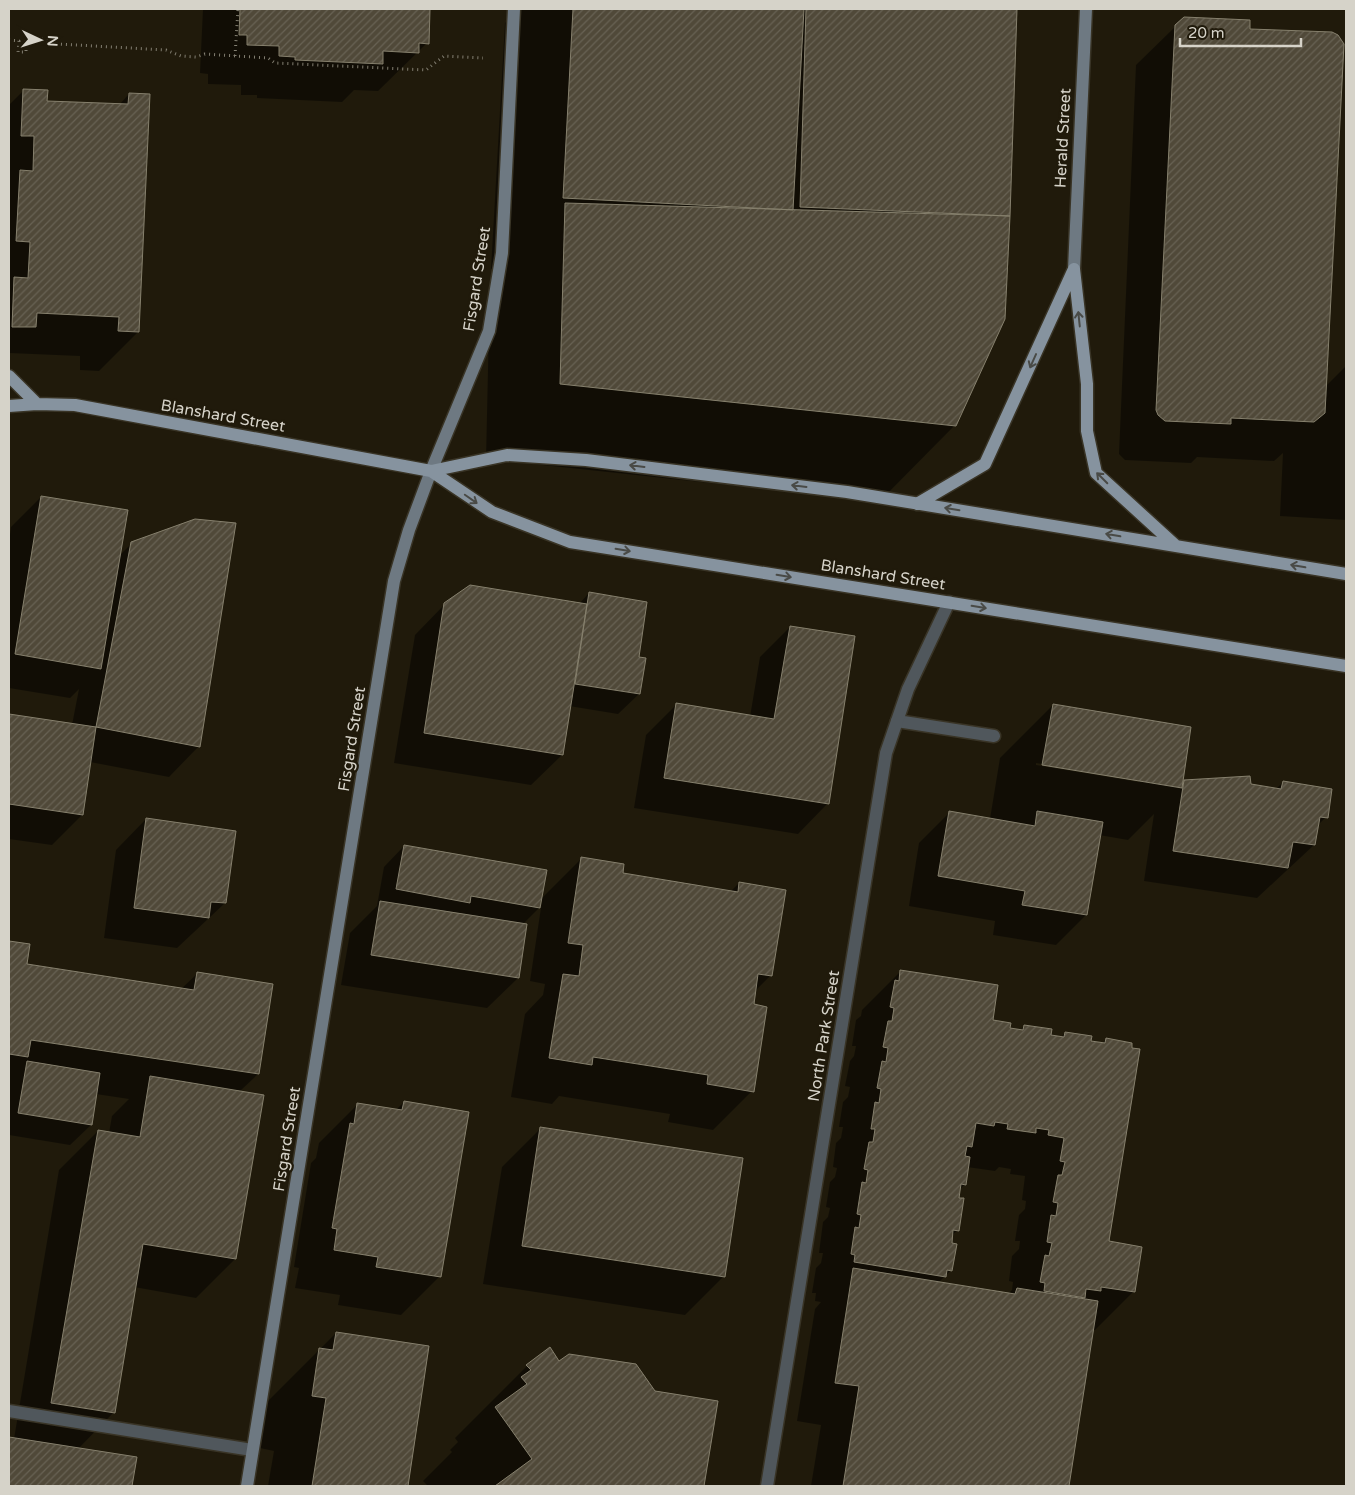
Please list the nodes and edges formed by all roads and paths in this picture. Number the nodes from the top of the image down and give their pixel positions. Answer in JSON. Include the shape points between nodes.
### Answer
{"nodes":[{"id":1,"x":238,"y":9,"type":"edge"},
{"id":2,"x":514,"y":9,"type":"edge"},
{"id":3,"x":1086,"y":9,"type":"edge"},
{"id":4,"x":9,"y":40,"type":"edge"},
{"id":5,"x":235,"y":56,"type":"junction"},
{"id":6,"x":511,"y":58,"type":"junction"},
{"id":7,"x":1074,"y":268,"type":"junction"},
{"id":8,"x":9,"y":376,"type":"edge"},
{"id":9,"x":37,"y":404,"type":"junction"},
{"id":10,"x":9,"y":406,"type":"edge"},
{"id":11,"x":431,"y":471,"type":"junction"},
{"id":12,"x":917,"y":504,"type":"junction"},
{"id":13,"x":1176,"y":546,"type":"junction"},
{"id":14,"x":1346,"y":574,"type":"edge"},
{"id":15,"x":948,"y":602,"type":"junction"},
{"id":16,"x":1346,"y":666,"type":"edge"},
{"id":17,"x":897,"y":721,"type":"junction"},
{"id":18,"x":994,"y":736,"type":"dead end"},
{"id":19,"x":9,"y":1411,"type":"edge"},
{"id":20,"x":252,"y":1450,"type":"junction"},
{"id":21,"x":247,"y":1486,"type":"edge"},
{"id":22,"x":767,"y":1486,"type":"edge"}],
"edges":[{"from":1,"to":5,"type":"path"},
{"from":2,"to":6,"type":"street","name":"Fisgard Street"},
{"from":3,"to":7,"type":"street","name":"Herald Street"},
{"from":4,"to":5,"type":"path","via":[[18,41],[18,52],[26,52],[26,37],[58,44],[166,50],[181,56]]},
{"from":5,"to":6,"type":"path","via":[[268,58],[275,63],[426,70],[444,56]]},
{"from":6,"to":11,"type":"street","name":"Fisgard Street","via":[[502,253],[489,330]]},
{"from":7,"to":12,"type":"main road","one_way":true,"via":[[985,464]]},
{"from":13,"to":7,"type":"main road","one_way":true,"via":[[1096,473],[1087,432],[1087,384]]},
{"from":8,"to":9,"type":"main road"},
{"from":9,"to":10,"type":"main road","name":"Blanshard Street"},
{"from":9,"to":11,"type":"main road","name":"Blanshard Street","via":[[75,405]]},
{"from":12,"to":11,"type":"main road","name":"Blanshard Street","one_way":true,"via":[[847,492],[586,460],[507,455]]},
{"from":11,"to":15,"type":"main road","name":"Blanshard Street","one_way":true,"via":[[492,512],[570,542]]},
{"from":11,"to":20,"type":"street","name":"Fisgard Street","via":[[394,581]]},
{"from":13,"to":12,"type":"main road","name":"Blanshard Street","one_way":true},
{"from":14,"to":13,"type":"main road","name":"Blanshard Street","one_way":true},
{"from":15,"to":16,"type":"main road","name":"Blanshard Street","one_way":true},
{"from":15,"to":17,"type":"street","name":"North Park Street"},
{"from":17,"to":18,"type":"street"},
{"from":17,"to":22,"type":"street","name":"North Park Street","via":[[886,753]]},
{"from":19,"to":20,"type":"street"},
{"from":20,"to":21,"type":"street","name":"Fisgard Street"}]}
